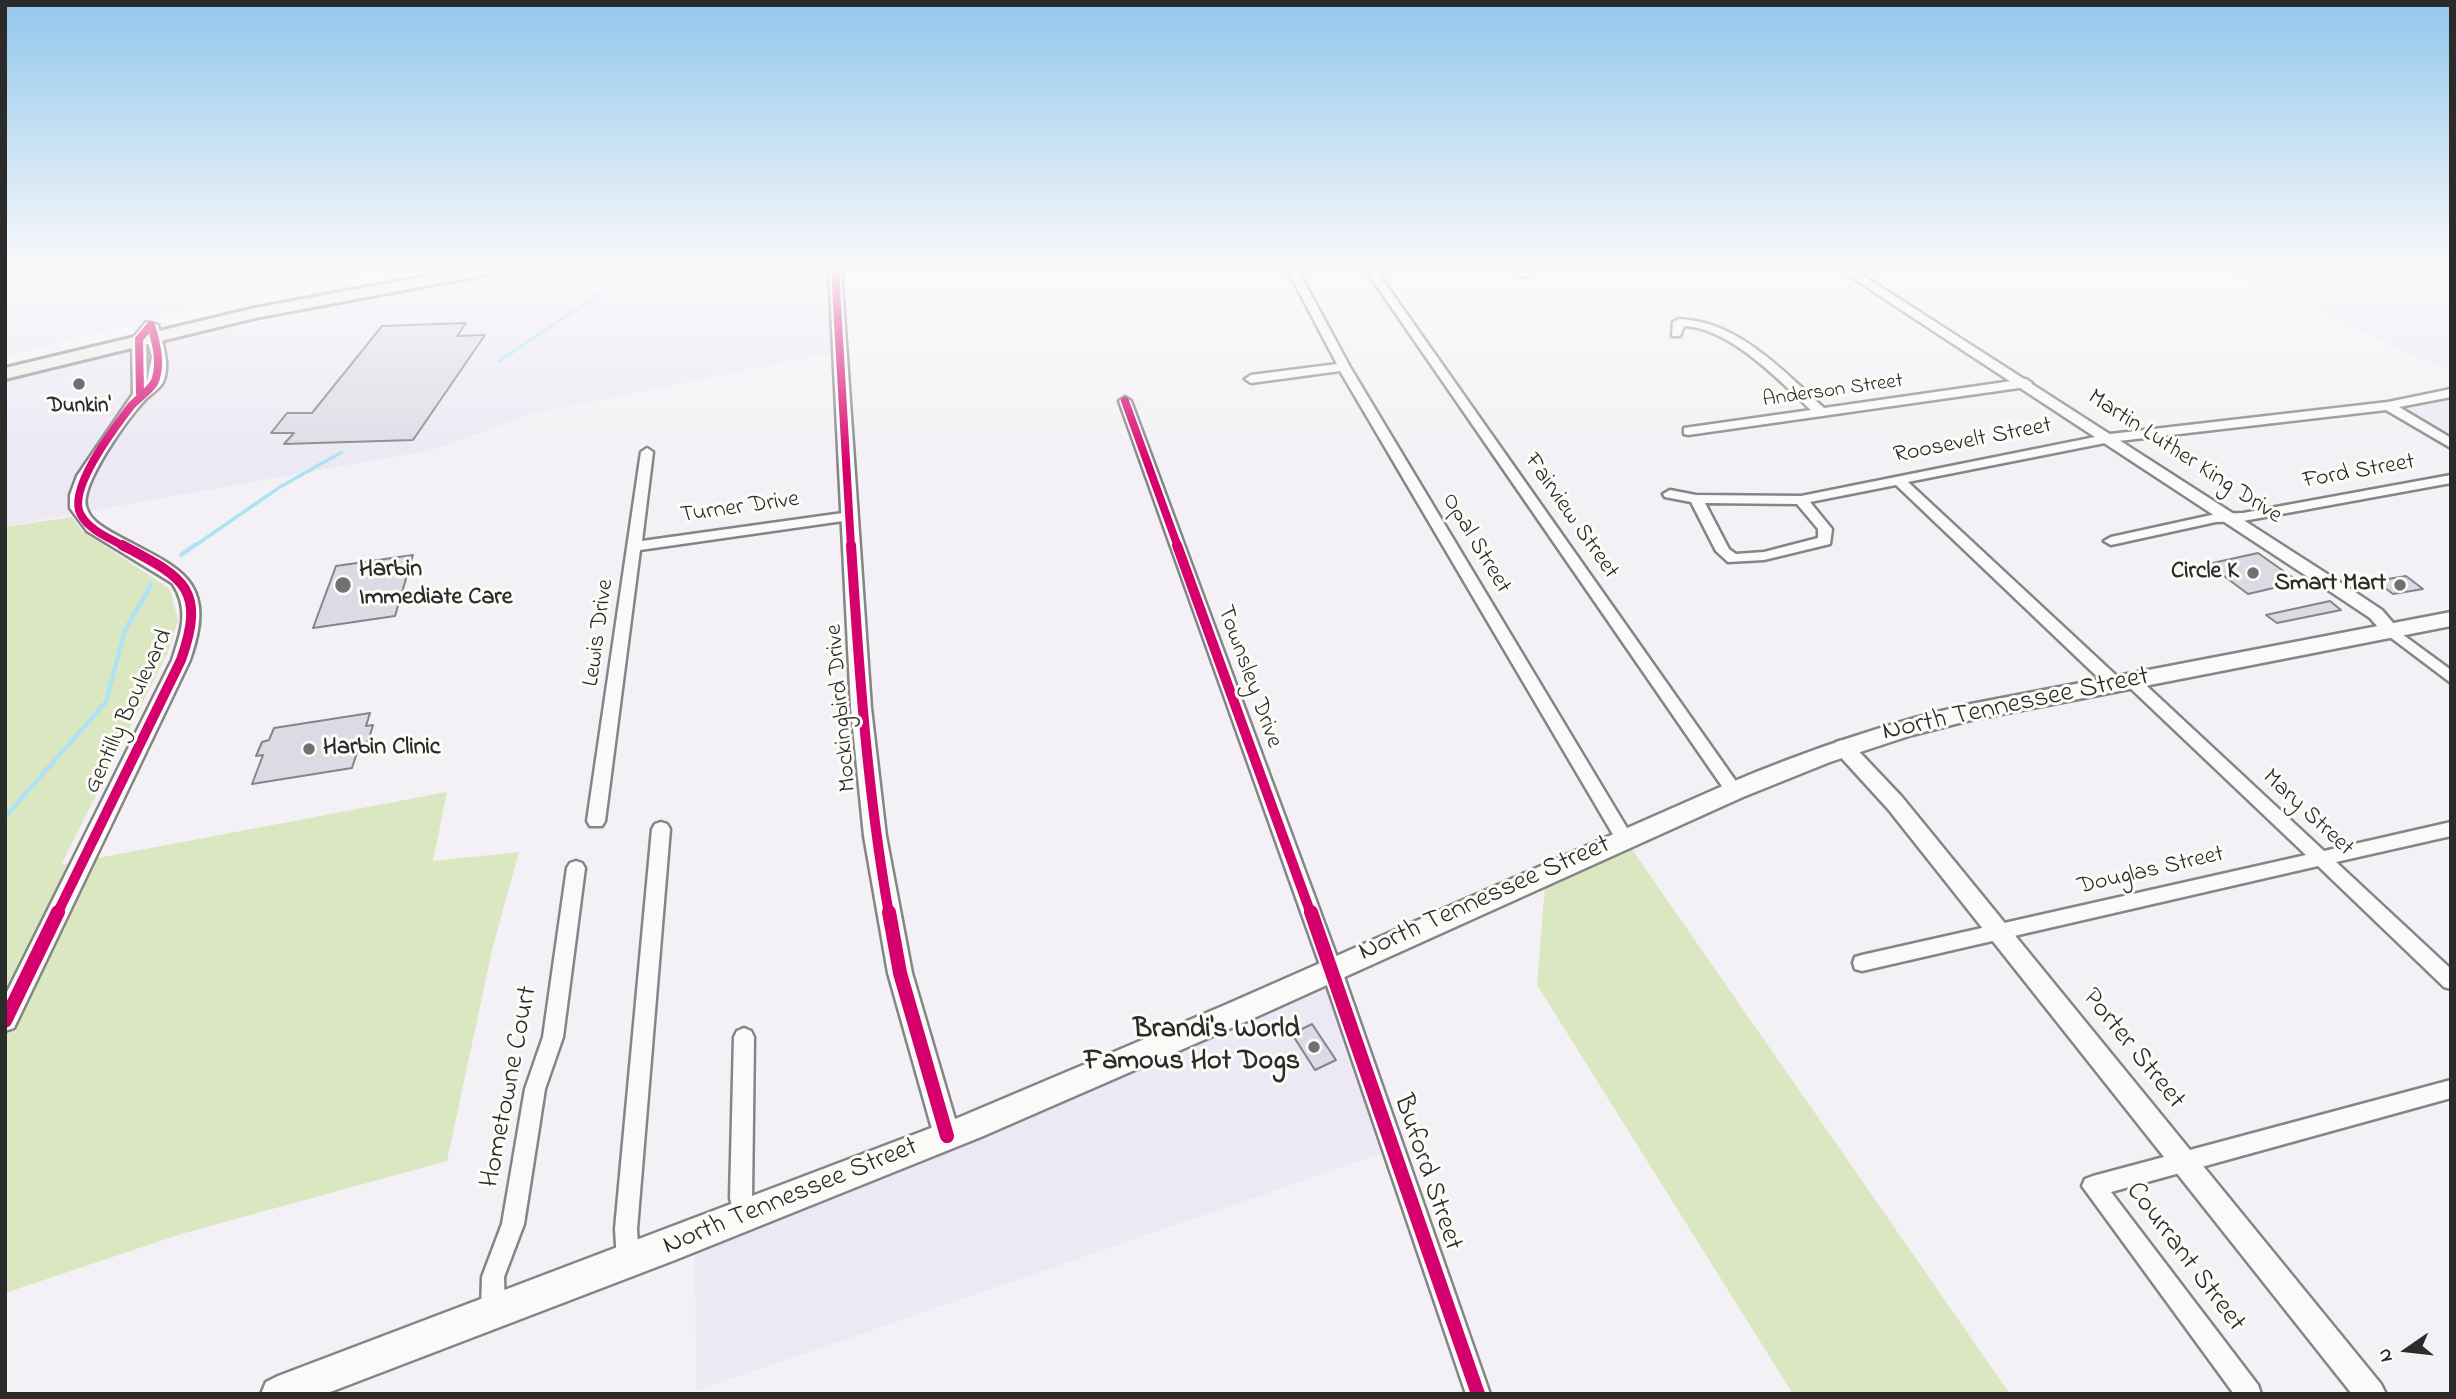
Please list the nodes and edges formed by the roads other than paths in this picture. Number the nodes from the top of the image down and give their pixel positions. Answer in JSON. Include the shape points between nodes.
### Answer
{"nodes":[{"id":1,"x":139,"y":334,"type":"edge"},
{"id":2,"x":141,"y":334,"type":"edge"},
{"id":3,"x":149,"y":334,"type":"edge"},
{"id":4,"x":839,"y":334,"type":"edge"},
{"id":5,"x":1327,"y":334,"type":"edge"},
{"id":6,"x":1416,"y":334,"type":"edge"},
{"id":7,"x":1724,"y":334,"type":"edge"},
{"id":8,"x":1949,"y":334,"type":"edge"},
{"id":9,"x":5,"y":365,"type":"edge"},
{"id":10,"x":1344,"y":367,"type":"junction"},
{"id":11,"x":5,"y":374,"type":"edge"},
{"id":12,"x":1251,"y":379,"type":"dead end"},
{"id":13,"x":2026,"y":383,"type":"junction"},
{"id":14,"x":2451,"y":393,"type":"edge"},
{"id":15,"x":1125,"y":401,"type":"dead end"},
{"id":16,"x":2388,"y":406,"type":"junction"},
{"id":17,"x":1822,"y":413,"type":"junction"},
{"id":18,"x":1688,"y":431,"type":"dead end"},
{"id":19,"x":2110,"y":438,"type":"junction"},
{"id":20,"x":2451,"y":444,"type":"edge"},
{"id":21,"x":647,"y":452,"type":"dead end"},
{"id":22,"x":2451,"y":479,"type":"edge"},
{"id":23,"x":1898,"y":480,"type":"junction"},
{"id":24,"x":1670,"y":495,"type":"dead end"},
{"id":25,"x":1696,"y":499,"type":"junction"},
{"id":26,"x":1801,"y":500,"type":"junction"},
{"id":27,"x":850,"y":516,"type":"junction"},
{"id":28,"x":2230,"y":517,"type":"junction"},
{"id":29,"x":2111,"y":541,"type":"dead end"},
{"id":30,"x":636,"y":546,"type":"junction"},
{"id":31,"x":2451,"y":619,"type":"edge"},
{"id":32,"x":2391,"y":631,"type":"junction"},
{"id":33,"x":2451,"y":678,"type":"edge"},
{"id":34,"x":2123,"y":682,"type":"junction"},
{"id":35,"x":1843,"y":747,"type":"junction"},
{"id":36,"x":1734,"y":790,"type":"junction"},
{"id":37,"x":596,"y":821,"type":"dead end"},
{"id":38,"x":661,"y":829,"type":"dead end"},
{"id":39,"x":2451,"y":829,"type":"edge"},
{"id":40,"x":1624,"y":838,"type":"junction"},
{"id":41,"x":2319,"y":859,"type":"junction"},
{"id":42,"x":576,"y":868,"type":"dead end"},
{"id":43,"x":1999,"y":931,"type":"junction"},
{"id":44,"x":1862,"y":963,"type":"dead end"},
{"id":45,"x":1331,"y":968,"type":"junction"},
{"id":46,"x":2451,"y":981,"type":"edge"},
{"id":47,"x":5,"y":1021,"type":"edge"},
{"id":48,"x":744,"y":1037,"type":"dead end"},
{"id":49,"x":2451,"y":1089,"type":"edge"},
{"id":50,"x":947,"y":1136,"type":"junction"},
{"id":51,"x":2185,"y":1163,"type":"junction"},
{"id":52,"x":745,"y":1217,"type":"junction"},
{"id":53,"x":628,"y":1262,"type":"junction"},
{"id":54,"x":493,"y":1313,"type":"junction"},
{"id":55,"x":278,"y":1394,"type":"edge"},
{"id":56,"x":1478,"y":1394,"type":"edge"},
{"id":57,"x":2249,"y":1394,"type":"edge"},
{"id":58,"x":2371,"y":1394,"type":"edge"}],
"edges":[{"from":1,"to":9,"type":"main road"},
{"from":2,"to":11,"type":"main road"},
{"from":3,"to":47,"type":"street","name":"Gentilly Boulevard","via":[[156,382],[140,393],[83,483],[79,510],[90,526],[183,582],[193,599],[193,626],[181,660]]},
{"from":4,"to":27,"type":"street","name":"Mockingbird Drive"},
{"from":5,"to":10,"type":"street","name":"Opal Street"},
{"from":6,"to":36,"type":"street","name":"Fairview Street"},
{"from":7,"to":17,"type":"street"},
{"from":8,"to":13,"type":"street","name":"Martin Luther King Drive"},
{"from":10,"to":12,"type":"street"},
{"from":10,"to":40,"type":"street","name":"Opal Street"},
{"from":13,"to":17,"type":"street","name":"Anderson Street"},
{"from":13,"to":19,"type":"street","name":"Martin Luther King Drive"},
{"from":14,"to":16,"type":"street","name":"Roosevelt Street"},
{"from":15,"to":45,"type":"street","name":"Townsley Drive"},
{"from":16,"to":19,"type":"street","name":"Roosevelt Street"},
{"from":16,"to":20,"type":"street"},
{"from":17,"to":18,"type":"street","name":"Anderson Street"},
{"from":19,"to":23,"type":"street","name":"Roosevelt Street"},
{"from":19,"to":28,"type":"street","name":"Martin Luther King Drive"},
{"from":21,"to":30,"type":"street","name":"Lewis Drive"},
{"from":22,"to":28,"type":"street","name":"Ford Street"},
{"from":23,"to":26,"type":"street","name":"Roosevelt Street"},
{"from":23,"to":34,"type":"street","name":"Mary Street"},
{"from":24,"to":25,"type":"street","name":"Roosevelt Street"},
{"from":25,"to":26,"type":"street","name":"Roosevelt Street"},
{"from":25,"to":26,"type":"street","via":[[1723,551],[1733,559],[1825,541],[1825,530]]},
{"from":27,"to":30,"type":"street","name":"Turner Drive"},
{"from":27,"to":50,"type":"street","name":"Mockingbird Drive","via":[[875,836],[900,974]]},
{"from":28,"to":29,"type":"street","name":"Ford Street"},
{"from":28,"to":32,"type":"street","name":"Martin Luther King Drive","via":[[2376,614]]},
{"from":30,"to":37,"type":"street","name":"Lewis Drive"},
{"from":31,"to":32,"type":"main road","name":"North Tennessee Street"},
{"from":32,"to":33,"type":"street","name":"Martin Luther King Drive"},
{"from":32,"to":34,"type":"main road","name":"North Tennessee Street"},
{"from":34,"to":35,"type":"main road","name":"North Tennessee Street","via":[[1945,717]]},
{"from":34,"to":41,"type":"street","name":"Mary Street"},
{"from":35,"to":36,"type":"main road","name":"North Tennessee Street"},
{"from":35,"to":43,"type":"street","name":"Porter Street"},
{"from":36,"to":40,"type":"main road","name":"North Tennessee Street"},
{"from":38,"to":53,"type":"street","via":[[626,1228]]},
{"from":39,"to":41,"type":"street","name":"Douglas Street"},
{"from":40,"to":45,"type":"main road","name":"North Tennessee Street"},
{"from":41,"to":43,"type":"street","name":"Douglas Street"},
{"from":41,"to":46,"type":"street","name":"Mary Street"},
{"from":42,"to":54,"type":"street","name":"Hometowne Court","via":[[552,1037],[535,1089],[513,1224],[493,1278]]},
{"from":43,"to":44,"type":"street","name":"Douglas Street"},
{"from":43,"to":51,"type":"street","name":"Porter Street"},
{"from":45,"to":50,"type":"main road","name":"North Tennessee Street"},
{"from":45,"to":56,"type":"street","name":"Buford Street"},
{"from":48,"to":52,"type":"street","via":[[741,1198]]},
{"from":49,"to":51,"type":"street","name":"Courrant Street"},
{"from":50,"to":52,"type":"main road","name":"North Tennessee Street"},
{"from":51,"to":57,"type":"street","name":"Courrant Street","via":[[2093,1186]]},
{"from":51,"to":58,"type":"street","name":"Porter Street"},
{"from":52,"to":53,"type":"main road","name":"North Tennessee Street"},
{"from":53,"to":54,"type":"main road","name":"North Tennessee Street"},
{"from":54,"to":55,"type":"main road","name":"North Tennessee Street"}]}
